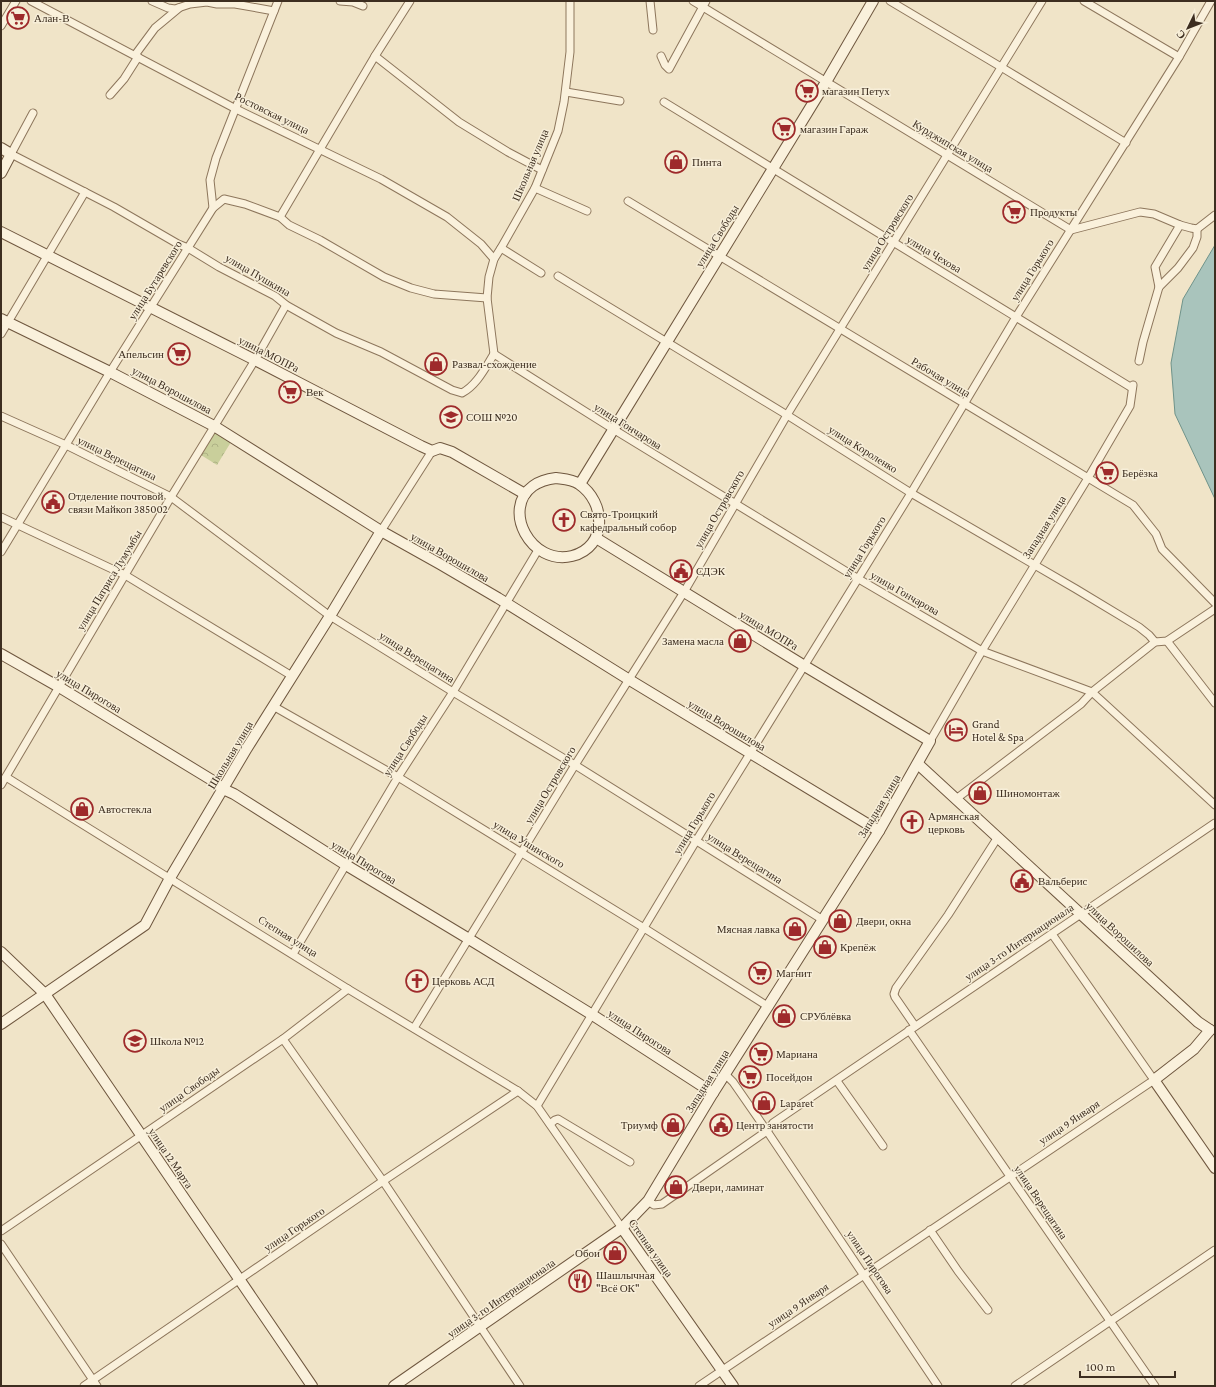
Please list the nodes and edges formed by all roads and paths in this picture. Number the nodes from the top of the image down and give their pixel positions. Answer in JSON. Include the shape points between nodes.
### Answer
{"nodes":[{"id":1,"x":16,"y":1,"type":"edge"},
{"id":2,"x":31,"y":1,"type":"edge"},
{"id":3,"x":152,"y":1,"type":"edge"},
{"id":4,"x":278,"y":1,"type":"edge"},
{"id":5,"x":340,"y":1,"type":"edge"},
{"id":6,"x":410,"y":1,"type":"edge"},
{"id":7,"x":570,"y":1,"type":"edge"},
{"id":8,"x":650,"y":1,"type":"edge"},
{"id":9,"x":693,"y":1,"type":"edge"},
{"id":10,"x":873,"y":1,"type":"edge"},
{"id":11,"x":890,"y":1,"type":"edge"},
{"id":12,"x":1042,"y":1,"type":"edge"},
{"id":13,"x":1084,"y":1,"type":"edge"},
{"id":14,"x":1211,"y":1,"type":"edge"},
{"id":15,"x":705,"y":4,"type":"edge"},
{"id":16,"x":363,"y":6,"type":"dead end"},
{"id":17,"x":179,"y":8,"type":"junction"},
{"id":18,"x":274,"y":11,"type":"junction"},
{"id":19,"x":1,"y":26,"type":"edge"},
{"id":20,"x":653,"y":30,"type":"dead end"},
{"id":21,"x":136,"y":56,"type":"junction"},
{"id":22,"x":375,"y":56,"type":"junction"},
{"id":23,"x":662,"y":56,"type":"dead end"},
{"id":24,"x":1179,"y":57,"type":"junction"},
{"id":25,"x":1001,"y":67,"type":"junction"},
{"id":26,"x":826,"y":82,"type":"junction"},
{"id":27,"x":566,"y":92,"type":"junction"},
{"id":28,"x":110,"y":95,"type":"dead end"},
{"id":29,"x":620,"y":101,"type":"dead end"},
{"id":30,"x":664,"y":102,"type":"dead end"},
{"id":31,"x":236,"y":109,"type":"junction"},
{"id":32,"x":34,"y":113,"type":"dead end"},
{"id":33,"x":1126,"y":143,"type":"junction"},
{"id":34,"x":1,"y":148,"type":"edge"},
{"id":35,"x":321,"y":149,"type":"junction"},
{"id":36,"x":11,"y":154,"type":"junction"},
{"id":37,"x":947,"y":155,"type":"junction"},
{"id":38,"x":773,"y":168,"type":"junction"},
{"id":39,"x":542,"y":170,"type":"junction"},
{"id":40,"x":1,"y":173,"type":"edge"},
{"id":41,"x":535,"y":188,"type":"junction"},
{"id":42,"x":85,"y":192,"type":"junction"},
{"id":43,"x":628,"y":201,"type":"dead end"},
{"id":44,"x":213,"y":208,"type":"junction"},
{"id":45,"x":587,"y":211,"type":"dead end"},
{"id":46,"x":1215,"y":215,"type":"edge"},
{"id":47,"x":280,"y":217,"type":"junction"},
{"id":48,"x":1180,"y":225,"type":"junction"},
{"id":49,"x":1197,"y":229,"type":"junction"},
{"id":50,"x":1071,"y":230,"type":"junction"},
{"id":51,"x":1,"y":232,"type":"edge"},
{"id":52,"x":894,"y":242,"type":"junction"},
{"id":53,"x":188,"y":248,"type":"junction"},
{"id":54,"x":501,"y":248,"type":"junction"},
{"id":55,"x":48,"y":255,"type":"junction"},
{"id":56,"x":719,"y":256,"type":"junction"},
{"id":57,"x":494,"y":259,"type":"junction"},
{"id":58,"x":541,"y":273,"type":"dead end"},
{"id":59,"x":558,"y":276,"type":"dead end"},
{"id":60,"x":1159,"y":287,"type":"junction"},
{"id":61,"x":487,"y":298,"type":"junction"},
{"id":62,"x":286,"y":305,"type":"junction"},
{"id":63,"x":151,"y":307,"type":"junction"},
{"id":64,"x":1016,"y":317,"type":"junction"},
{"id":65,"x":4,"y":321,"type":"edge"},
{"id":66,"x":841,"y":329,"type":"junction"},
{"id":67,"x":1,"y":334,"type":"edge"},
{"id":68,"x":666,"y":342,"type":"junction"},
{"id":69,"x":494,"y":354,"type":"junction"},
{"id":70,"x":255,"y":360,"type":"junction"},
{"id":71,"x":1139,"y":361,"type":"dead end"},
{"id":72,"x":110,"y":372,"type":"junction"},
{"id":73,"x":1132,"y":386,"type":"joint"},
{"id":74,"x":964,"y":403,"type":"junction"},
{"id":75,"x":788,"y":415,"type":"junction"},
{"id":76,"x":1,"y":416,"type":"edge"},
{"id":77,"x":214,"y":426,"type":"junction"},
{"id":78,"x":613,"y":429,"type":"junction"},
{"id":79,"x":66,"y":445,"type":"junction"},
{"id":80,"x":432,"y":451,"type":"junction"},
{"id":81,"x":1088,"y":478,"type":"junction"},
{"id":82,"x":580,"y":484,"type":"junction"},
{"id":83,"x":911,"y":493,"type":"junction"},
{"id":84,"x":525,"y":494,"type":"junction"},
{"id":85,"x":171,"y":497,"type":"junction"},
{"id":86,"x":735,"y":504,"type":"junction"},
{"id":87,"x":1,"y":517,"type":"edge"},
{"id":88,"x":18,"y":524,"type":"junction"},
{"id":89,"x":381,"y":531,"type":"junction"},
{"id":90,"x":596,"y":538,"type":"junction"},
{"id":91,"x":538,"y":550,"type":"junction"},
{"id":92,"x":1,"y":552,"type":"edge"},
{"id":93,"x":1035,"y":564,"type":"junction"},
{"id":94,"x":125,"y":575,"type":"junction"},
{"id":95,"x":857,"y":578,"type":"junction"},
{"id":96,"x":684,"y":592,"type":"junction"},
{"id":97,"x":506,"y":603,"type":"junction"},
{"id":98,"x":1215,"y":603,"type":"edge"},
{"id":99,"x":1215,"y":609,"type":"edge"},
{"id":100,"x":330,"y":616,"type":"junction"},
{"id":101,"x":1167,"y":641,"type":"junction"},
{"id":102,"x":1155,"y":642,"type":"junction"},
{"id":103,"x":982,"y":651,"type":"junction"},
{"id":104,"x":1,"y":654,"type":"edge"},
{"id":105,"x":803,"y":665,"type":"junction"},
{"id":106,"x":292,"y":676,"type":"junction"},
{"id":107,"x":628,"y":679,"type":"junction"},
{"id":108,"x":59,"y":687,"type":"junction"},
{"id":109,"x":453,"y":692,"type":"junction"},
{"id":110,"x":1092,"y":692,"type":"junction"},
{"id":111,"x":1215,"y":703,"type":"edge"},
{"id":112,"x":273,"y":706,"type":"junction"},
{"id":113,"x":930,"y":742,"type":"junction"},
{"id":114,"x":750,"y":753,"type":"junction"},
{"id":115,"x":918,"y":764,"type":"junction"},
{"id":116,"x":575,"y":765,"type":"junction"},
{"id":117,"x":6,"y":777,"type":"junction"},
{"id":118,"x":398,"y":777,"type":"junction"},
{"id":119,"x":1,"y":785,"type":"edge"},
{"id":120,"x":223,"y":789,"type":"junction"},
{"id":121,"x":956,"y":799,"type":"junction"},
{"id":122,"x":1215,"y":805,"type":"edge"},
{"id":123,"x":1215,"y":824,"type":"edge"},
{"id":124,"x":878,"y":831,"type":"junction"},
{"id":125,"x":998,"y":837,"type":"junction"},
{"id":126,"x":696,"y":841,"type":"junction"},
{"id":127,"x":522,"y":853,"type":"junction"},
{"id":128,"x":346,"y":865,"type":"junction"},
{"id":129,"x":170,"y":878,"type":"junction"},
{"id":130,"x":1081,"y":914,"type":"junction"},
{"id":131,"x":823,"y":920,"type":"junction"},
{"id":132,"x":644,"y":928,"type":"junction"},
{"id":133,"x":1052,"y":934,"type":"junction"},
{"id":134,"x":469,"y":939,"type":"junction"},
{"id":135,"x":1,"y":952,"type":"edge"},
{"id":136,"x":293,"y":954,"type":"junction"},
{"id":137,"x":348,"y":989,"type":"junction"},
{"id":138,"x":45,"y":994,"type":"junction"},
{"id":139,"x":769,"y":1007,"type":"junction"},
{"id":140,"x":591,"y":1014,"type":"junction"},
{"id":141,"x":1,"y":1024,"type":"edge"},
{"id":142,"x":414,"y":1028,"type":"junction"},
{"id":143,"x":912,"y":1028,"type":"junction"},
{"id":144,"x":1212,"y":1030,"type":"edge"},
{"id":145,"x":283,"y":1039,"type":"junction"},
{"id":146,"x":726,"y":1074,"type":"junction"},
{"id":147,"x":1154,"y":1080,"type":"junction"},
{"id":148,"x":837,"y":1081,"type":"junction"},
{"id":149,"x":518,"y":1091,"type":"junction"},
{"id":150,"x":714,"y":1093,"type":"junction"},
{"id":151,"x":537,"y":1106,"type":"junction"},
{"id":152,"x":550,"y":1124,"type":"junction"},
{"id":153,"x":767,"y":1131,"type":"junction"},
{"id":154,"x":142,"y":1136,"type":"junction"},
{"id":155,"x":882,"y":1146,"type":"dead end"},
{"id":156,"x":630,"y":1162,"type":"dead end"},
{"id":157,"x":1215,"y":1168,"type":"edge"},
{"id":158,"x":1010,"y":1176,"type":"junction"},
{"id":159,"x":383,"y":1181,"type":"junction"},
{"id":160,"x":648,"y":1201,"type":"junction"},
{"id":161,"x":622,"y":1228,"type":"junction"},
{"id":162,"x":930,"y":1230,"type":"junction"},
{"id":163,"x":1,"y":1231,"type":"edge"},
{"id":164,"x":1,"y":1244,"type":"edge"},
{"id":165,"x":1215,"y":1250,"type":"edge"},
{"id":166,"x":864,"y":1275,"type":"junction"},
{"id":167,"x":239,"y":1280,"type":"junction"},
{"id":168,"x":988,"y":1310,"type":"dead end"},
{"id":169,"x":1109,"y":1321,"type":"junction"},
{"id":170,"x":481,"y":1327,"type":"junction"},
{"id":171,"x":722,"y":1370,"type":"junction"},
{"id":172,"x":95,"y":1383,"type":"edge"},
{"id":173,"x":84,"y":1386,"type":"edge"},
{"id":174,"x":312,"y":1386,"type":"edge"},
{"id":175,"x":394,"y":1386,"type":"edge"},
{"id":176,"x":520,"y":1386,"type":"edge"},
{"id":177,"x":699,"y":1386,"type":"edge"},
{"id":178,"x":733,"y":1386,"type":"edge"},
{"id":179,"x":938,"y":1386,"type":"edge"},
{"id":180,"x":1015,"y":1386,"type":"edge"},
{"id":181,"x":1155,"y":1386,"type":"edge"}],
"edges":[{"from":1,"to":19,"type":"street"},
{"from":2,"to":21,"type":"street","name":"Ростовская улица"},
{"from":3,"to":17,"type":"street","via":[[168,8]]},
{"from":4,"to":18,"type":"street"},
{"from":5,"to":16,"type":"street"},
{"from":6,"to":22,"type":"street"},
{"from":7,"to":27,"type":"street","name":"Школьная улица","via":[[570,52]]},
{"from":8,"to":20,"type":"street"},
{"from":9,"to":15,"type":"street","name":"Курджипская улица"},
{"from":10,"to":26,"type":"street","name":"улица Свободы"},
{"from":11,"to":25,"type":"street"},
{"from":12,"to":25,"type":"street","name":"улица Островского"},
{"from":13,"to":24,"type":"street"},
{"from":14,"to":24,"type":"street","name":"улица Горького"},
{"from":15,"to":23,"type":"street","via":[[669,68]]},
{"from":15,"to":26,"type":"street","name":"Курджипская улица"},
{"from":17,"to":18,"type":"street","via":[[207,2]]},
{"from":17,"to":21,"type":"street","via":[[155,28]]},
{"from":18,"to":31,"type":"street"},
{"from":21,"to":28,"type":"street","via":[[124,79]]},
{"from":21,"to":31,"type":"street","name":"Ростовская улица"},
{"from":22,"to":35,"type":"street"},
{"from":22,"to":39,"type":"street","via":[[472,130]]},
{"from":24,"to":33,"type":"street","name":"улица Горького"},
{"from":25,"to":33,"type":"street"},
{"from":25,"to":37,"type":"street","name":"улица Островского"},
{"from":26,"to":37,"type":"street","name":"Курджипская улица"},
{"from":26,"to":38,"type":"street","name":"улица Свободы"},
{"from":27,"to":29,"type":"street"},
{"from":27,"to":39,"type":"street","name":"Школьная улица","via":[[558,131]]},
{"from":30,"to":38,"type":"street","name":"улица Чехова"},
{"from":31,"to":35,"type":"street","name":"Ростовская улица"},
{"from":31,"to":44,"type":"street","via":[[210,180]]},
{"from":32,"to":36,"type":"street"},
{"from":33,"to":50,"type":"street","name":"улица Горького"},
{"from":34,"to":36,"type":"street","name":"улица Пушкина"},
{"from":35,"to":47,"type":"street"},
{"from":35,"to":57,"type":"street","name":"Ростовская улица","via":[[381,179],[447,217],[481,244]]},
{"from":36,"to":40,"type":"street"},
{"from":36,"to":42,"type":"street","name":"улица Пушкина"},
{"from":37,"to":50,"type":"street","name":"Курджипская улица"},
{"from":37,"to":52,"type":"street","name":"улица Островского"},
{"from":38,"to":52,"type":"street","name":"улица Чехова"},
{"from":38,"to":56,"type":"street","name":"улица Свободы"},
{"from":39,"to":41,"type":"street","name":"Школьная улица"},
{"from":41,"to":45,"type":"street"},
{"from":41,"to":54,"type":"street","name":"Школьная улица"},
{"from":42,"to":53,"type":"street","name":"улица Пушкина"},
{"from":42,"to":55,"type":"street"},
{"from":43,"to":56,"type":"street","name":"Рабочая улица"},
{"from":44,"to":47,"type":"street","via":[[224,199]]},
{"from":44,"to":53,"type":"street","name":"улица Бутаревского"},
{"from":46,"to":49,"type":"street"},
{"from":47,"to":61,"type":"street","via":[[289,225],[384,277],[411,288],[434,294]]},
{"from":48,"to":49,"type":"street"},
{"from":48,"to":50,"type":"street","via":[[1154,214],[1140,212]]},
{"from":48,"to":60,"type":"street","via":[[1155,267]]},
{"from":49,"to":60,"type":"street","via":[[1193,248]]},
{"from":50,"to":64,"type":"street","name":"улица Горького"},
{"from":51,"to":55,"type":"street","name":"улица МОПРа"},
{"from":52,"to":64,"type":"street","name":"улица Чехова"},
{"from":52,"to":66,"type":"street","name":"улица Островского"},
{"from":53,"to":62,"type":"street","name":"улица Пушкина","via":[[275,296]]},
{"from":53,"to":63,"type":"street","name":"улица Бутаревского"},
{"from":54,"to":57,"type":"street","name":"Школьная улица"},
{"from":54,"to":58,"type":"street"},
{"from":55,"to":63,"type":"street","name":"улица МОПРа"},
{"from":55,"to":65,"type":"street"},
{"from":56,"to":66,"type":"street","name":"Рабочая улица"},
{"from":56,"to":68,"type":"street","name":"улица Свободы"},
{"from":57,"to":61,"type":"street","name":"Школьная улица"},
{"from":59,"to":68,"type":"street","name":"улица Короленко"},
{"from":60,"to":71,"type":"street"},
{"from":61,"to":69,"type":"street","name":"Школьная улица"},
{"from":62,"to":69,"type":"street","name":"улица Пушкина","via":[[336,333],[381,352],[462,393],[476,381]]},
{"from":62,"to":70,"type":"street","name":"улица Патриса Лумумбы"},
{"from":63,"to":70,"type":"street","name":"улица МОПРа"},
{"from":63,"to":72,"type":"street","name":"улица Бутаревского"},
{"from":64,"to":73,"type":"street","name":"улица Чехова"},
{"from":64,"to":74,"type":"street","name":"улица Горького"},
{"from":65,"to":67,"type":"street"},
{"from":65,"to":72,"type":"street","name":"улица Ворошилова"},
{"from":66,"to":74,"type":"street","name":"Рабочая улица"},
{"from":66,"to":75,"type":"street","name":"улица Островского"},
{"from":68,"to":75,"type":"street","name":"улица Короленко"},
{"from":68,"to":78,"type":"street","name":"улица Свободы"},
{"from":69,"to":78,"type":"street","name":"улица Гончарова"},
{"from":70,"to":77,"type":"street","name":"улица Патриса Лумумбы"},
{"from":70,"to":80,"type":"street","name":"улица МОПРа"},
{"from":72,"to":77,"type":"street","name":"улица Ворошилова"},
{"from":72,"to":79,"type":"street","name":"улица Бутаревского"},
{"from":73,"to":81,"type":"street","name":"Западная улица","via":[[1130,406]]},
{"from":74,"to":81,"type":"street","name":"Рабочая улица"},
{"from":74,"to":83,"type":"street","name":"улица Горького"},
{"from":75,"to":83,"type":"street","name":"улица Короленко"},
{"from":75,"to":86,"type":"street","name":"улица Островского"},
{"from":76,"to":79,"type":"street","name":"улица Верещагина"},
{"from":77,"to":85,"type":"street","name":"улица Патриса Лумумбы"},
{"from":77,"to":89,"type":"street","name":"улица Ворошилова"},
{"from":78,"to":82,"type":"street","name":"улица Свободы"},
{"from":78,"to":86,"type":"street","name":"улица Гончарова"},
{"from":79,"to":85,"type":"street","name":"улица Верещагина"},
{"from":79,"to":88,"type":"street","name":"улица Бутаревского"},
{"from":80,"to":84,"type":"street","name":"улица МОПРа","via":[[440,448],[452,452]]},
{"from":80,"to":89,"type":"street","name":"Школьная улица"},
{"from":81,"to":93,"type":"street","name":"Западная улица"},
{"from":81,"to":98,"type":"street","name":"Рабочая улица","via":[[1133,505],[1156,534],[1162,549]]},
{"from":82,"to":84,"type":"street","via":[[569,479],[543,480],[532,486]]},
{"from":82,"to":90,"type":"street","via":[[595,504],[599,516],[600,527]]},
{"from":83,"to":93,"type":"street","name":"улица Короленко"},
{"from":83,"to":95,"type":"street","name":"улица Горького"},
{"from":84,"to":91,"type":"street","via":[[520,505],[522,527],[527,538]]},
{"from":85,"to":94,"type":"street","name":"улица Патриса Лумумбы"},
{"from":85,"to":100,"type":"street","name":"улица Верещагина"},
{"from":86,"to":95,"type":"street","name":"улица Гончарова"},
{"from":86,"to":96,"type":"street","name":"улица Островского"},
{"from":87,"to":88,"type":"street"},
{"from":88,"to":92,"type":"street","name":"улица Бутаревского"},
{"from":88,"to":94,"type":"street"},
{"from":89,"to":97,"type":"street","name":"улица Ворошилова"},
{"from":89,"to":100,"type":"street","name":"Школьная улица"},
{"from":90,"to":91,"type":"street","via":[[591,545],[573,556],[558,557]]},
{"from":90,"to":96,"type":"street","name":"улица МОПРа"},
{"from":91,"to":97,"type":"street","name":"улица Свободы"},
{"from":93,"to":102,"type":"street","name":"улица Короленко","via":[[1139,627]]},
{"from":93,"to":103,"type":"street","name":"Западная улица"},
{"from":94,"to":106,"type":"street"},
{"from":94,"to":108,"type":"street","name":"улица Патриса Лумумбы"},
{"from":95,"to":103,"type":"street","name":"улица Гончарова"},
{"from":95,"to":105,"type":"street","name":"улица Горького"},
{"from":96,"to":105,"type":"street","name":"улица МОПРа"},
{"from":96,"to":107,"type":"street","name":"улица Островского"},
{"from":97,"to":107,"type":"street","name":"улица Ворошилова"},
{"from":97,"to":109,"type":"street","name":"улица Свободы"},
{"from":99,"to":101,"type":"street"},
{"from":100,"to":106,"type":"street","name":"Школьная улица"},
{"from":100,"to":109,"type":"street","name":"улица Верещагина"},
{"from":101,"to":102,"type":"street"},
{"from":101,"to":111,"type":"street"},
{"from":102,"to":110,"type":"street"},
{"from":103,"to":110,"type":"street","name":"улица Гончарова"},
{"from":103,"to":113,"type":"street","name":"Западная улица"},
{"from":104,"to":108,"type":"street","name":"улица Пирогова"},
{"from":105,"to":113,"type":"street","name":"улица МОПРа"},
{"from":105,"to":114,"type":"street","name":"улица Горького"},
{"from":106,"to":112,"type":"street","name":"Школьная улица"},
{"from":107,"to":114,"type":"street","name":"улица Ворошилова"},
{"from":107,"to":116,"type":"street","name":"улица Островского"},
{"from":108,"to":117,"type":"street","name":"улица Патриса Лумумбы"},
{"from":108,"to":120,"type":"street","name":"улица Пирогова"},
{"from":109,"to":116,"type":"street","name":"улица Верещагина"},
{"from":109,"to":118,"type":"street","name":"улица Свободы"},
{"from":110,"to":121,"type":"street","via":[[1081,704]]},
{"from":110,"to":122,"type":"street","name":"улица Гончарова"},
{"from":112,"to":118,"type":"street","name":"улица Ушинского"},
{"from":112,"to":120,"type":"street","name":"Школьная улица"},
{"from":113,"to":115,"type":"street","name":"Западная улица"},
{"from":114,"to":124,"type":"street","name":"улица Ворошилова"},
{"from":114,"to":126,"type":"street","name":"улица Горького"},
{"from":115,"to":121,"type":"street","name":"улица Ворошилова"},
{"from":115,"to":124,"type":"street","name":"Западная улица"},
{"from":116,"to":126,"type":"street","name":"улица Верещагина"},
{"from":116,"to":127,"type":"street","name":"улица Островского"},
{"from":117,"to":119,"type":"street","name":"улица Патриса Лумумбы"},
{"from":117,"to":129,"type":"street","name":"Степная улица"},
{"from":118,"to":127,"type":"street","name":"улица Ушинского"},
{"from":118,"to":128,"type":"street","name":"улица Свободы"},
{"from":120,"to":128,"type":"street","name":"улица Пирогова"},
{"from":120,"to":129,"type":"street","name":"Школьная улица"},
{"from":121,"to":125,"type":"street","name":"улица Ворошилова"},
{"from":123,"to":130,"type":"street","name":"улица 3-го Интернационала"},
{"from":124,"to":131,"type":"street","name":"Западная улица"},
{"from":125,"to":130,"type":"street","name":"улица Ворошилова"},
{"from":125,"to":143,"type":"street","name":"улица Верещагина","via":[[895,991],[895,997]]},
{"from":126,"to":131,"type":"street","name":"улица Верещагина"},
{"from":126,"to":132,"type":"street","name":"улица Горького"},
{"from":127,"to":132,"type":"street","name":"улица Ушинского"},
{"from":127,"to":134,"type":"street","name":"улица Островского"},
{"from":128,"to":134,"type":"street","name":"улица Пирогова"},
{"from":128,"to":136,"type":"street","name":"улица Свободы"},
{"from":129,"to":136,"type":"street","name":"Степная улица"},
{"from":129,"to":138,"type":"street","name":"Школьная улица","via":[[145,925]]},
{"from":130,"to":133,"type":"street","name":"улица 3-го Интернационала"},
{"from":130,"to":144,"type":"street","name":"улица Ворошилова","via":[[1198,1022]]},
{"from":131,"to":139,"type":"street","name":"Западная улица"},
{"from":132,"to":139,"type":"street","name":"улица Ушинского"},
{"from":132,"to":140,"type":"street","name":"улица Горького"},
{"from":133,"to":143,"type":"street","name":"улица 3-го Интернационала"},
{"from":133,"to":147,"type":"street"},
{"from":134,"to":140,"type":"street","name":"улица Пирогова"},
{"from":134,"to":142,"type":"street","name":"улица Островского"},
{"from":135,"to":138,"type":"street","name":"улица 12 Марта"},
{"from":136,"to":137,"type":"street","name":"Степная улица"},
{"from":137,"to":142,"type":"street","name":"Степная улица"},
{"from":137,"to":145,"type":"street","name":"улица Свободы"},
{"from":138,"to":141,"type":"street","name":"Школьная улица"},
{"from":138,"to":154,"type":"street","name":"улица 12 Марта"},
{"from":139,"to":146,"type":"street","name":"Западная улица"},
{"from":140,"to":150,"type":"street","name":"улица Пирогова"},
{"from":140,"to":151,"type":"street","name":"улица Горького"},
{"from":142,"to":149,"type":"street","name":"Степная улица"},
{"from":143,"to":148,"type":"street","name":"улица 3-го Интернационала"},
{"from":143,"to":158,"type":"street","name":"улица Верещагина"},
{"from":144,"to":147,"type":"street","name":"улица 9 Января","via":[[1194,1049]]},
{"from":145,"to":154,"type":"street","name":"улица Свободы"},
{"from":145,"to":159,"type":"street"},
{"from":146,"to":150,"type":"street","name":"Западная улица"},
{"from":146,"to":153,"type":"street","name":"улица Пирогова"},
{"from":147,"to":157,"type":"street"},
{"from":147,"to":158,"type":"street","name":"улица 9 Января"},
{"from":148,"to":153,"type":"street","name":"улица 3-го Интернационала","via":[[773,1123]]},
{"from":148,"to":155,"type":"street"},
{"from":149,"to":151,"type":"street","name":"Степная улица"},
{"from":149,"to":159,"type":"street","name":"улица Горького"},
{"from":150,"to":160,"type":"street","name":"Западная улица"},
{"from":151,"to":152,"type":"street","name":"Степная улица"},
{"from":152,"to":156,"type":"street","via":[[558,1119]]},
{"from":152,"to":161,"type":"street","name":"Степная улица"},
{"from":153,"to":160,"type":"street","name":"улица 3-го Интернационала","via":[[662,1204],[654,1205]]},
{"from":153,"to":166,"type":"street","name":"улица Пирогова"},
{"from":154,"to":163,"type":"street","name":"улица Свободы"},
{"from":154,"to":167,"type":"street","name":"улица 12 Марта"},
{"from":158,"to":162,"type":"street","name":"улица 9 Января"},
{"from":158,"to":169,"type":"street","name":"улица Верещагина"},
{"from":159,"to":167,"type":"street","name":"улица Горького"},
{"from":159,"to":170,"type":"street"},
{"from":160,"to":161,"type":"street","name":"Западная улица"},
{"from":161,"to":170,"type":"street","name":"улица 3-го Интернационала"},
{"from":161,"to":171,"type":"street","name":"Степная улица"},
{"from":162,"to":166,"type":"street","name":"улица 9 Января"},
{"from":162,"to":168,"type":"street"},
{"from":164,"to":172,"type":"street"},
{"from":165,"to":169,"type":"street"},
{"from":166,"to":171,"type":"street","name":"улица 9 Января"},
{"from":166,"to":179,"type":"street","name":"улица Пирогова"},
{"from":167,"to":172,"type":"street","name":"улица Горького"},
{"from":167,"to":174,"type":"street","name":"улица 12 Марта"},
{"from":169,"to":180,"type":"street"},
{"from":169,"to":181,"type":"street","name":"улица Верещагина"},
{"from":170,"to":175,"type":"street","name":"улица 3-го Интернационала"},
{"from":170,"to":176,"type":"street"},
{"from":171,"to":177,"type":"street","name":"улица 9 Января"},
{"from":171,"to":178,"type":"street","name":"Степная улица"},
{"from":172,"to":173,"type":"street","name":"улица Горького"}]}
